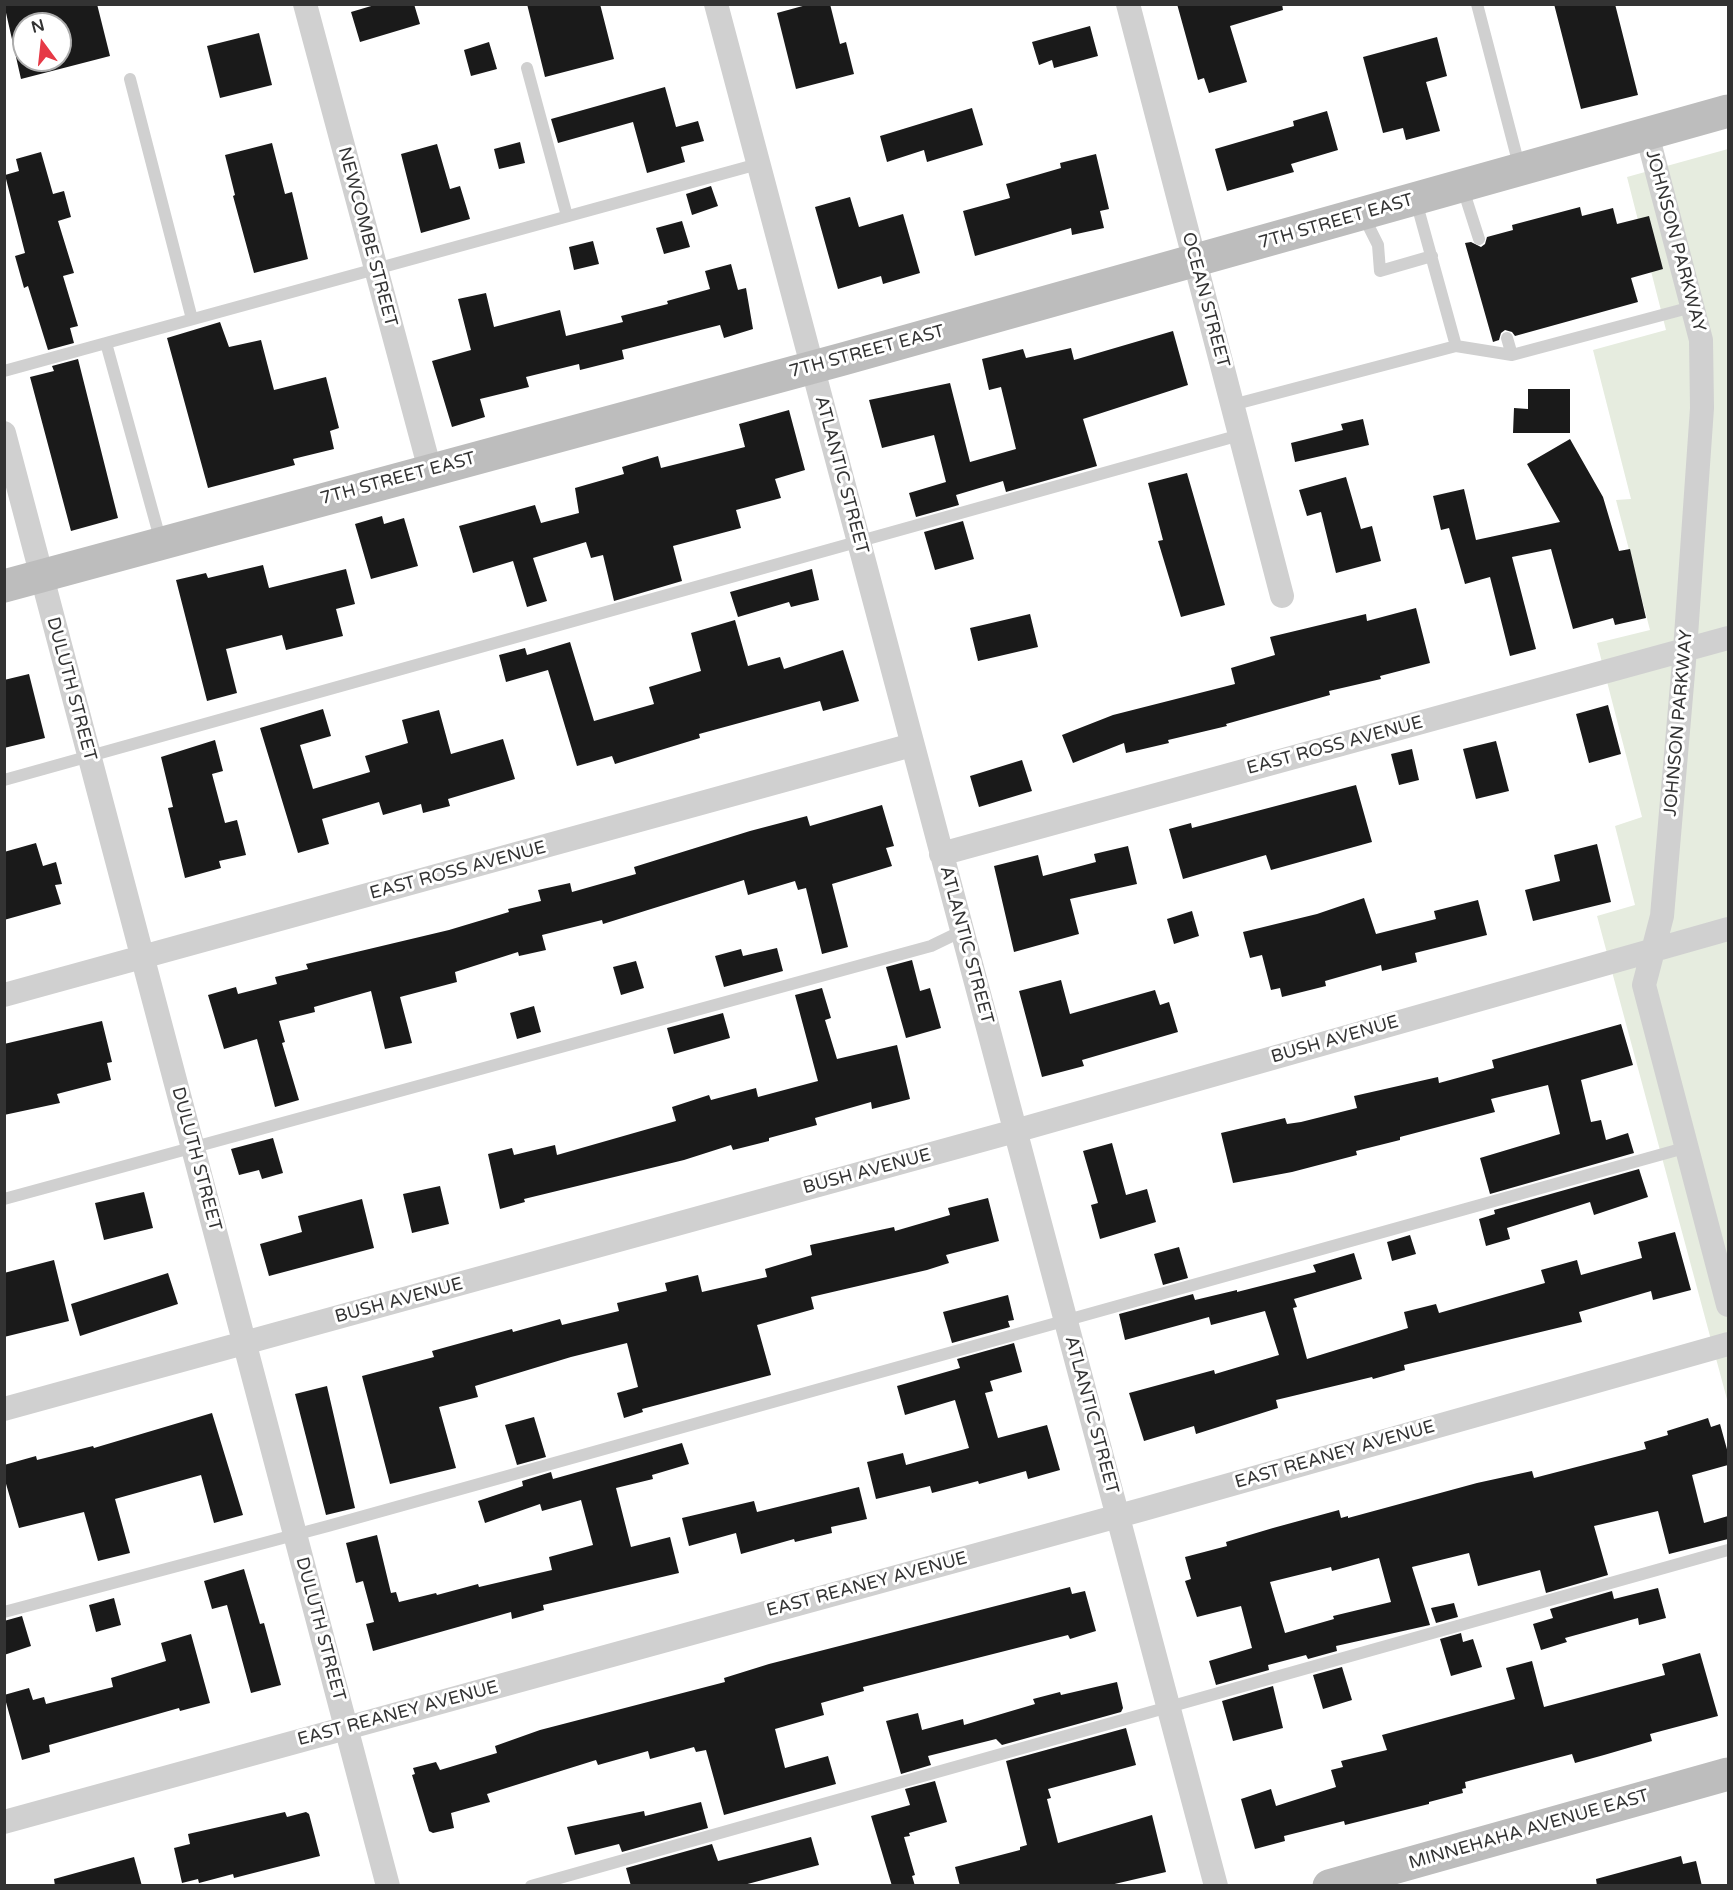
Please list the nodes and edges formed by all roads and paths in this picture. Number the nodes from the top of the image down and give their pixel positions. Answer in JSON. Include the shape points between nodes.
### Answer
{"nodes":[{"id":1,"x":305,"y":4,"type":"edge"},
{"id":2,"x":716,"y":4,"type":"edge"},
{"id":3,"x":1128,"y":4,"type":"edge"},
{"id":4,"x":1477,"y":4,"type":"edge"},
{"id":5,"x":527,"y":68,"type":"dead end"},
{"id":6,"x":130,"y":79,"type":"dead end"},
{"id":7,"x":1728,"y":111,"type":"edge"},
{"id":8,"x":1647,"y":134,"type":"junction"},
{"id":9,"x":758,"y":164,"type":"junction"},
{"id":10,"x":1521,"y":170,"type":"junction"},
{"id":11,"x":1462,"y":186,"type":"junction"},
{"id":12,"x":1416,"y":199,"type":"junction"},
{"id":13,"x":1362,"y":214,"type":"junction"},
{"id":14,"x":567,"y":216,"type":"junction"},
{"id":15,"x":1479,"y":239,"type":"dead end"},
{"id":16,"x":1432,"y":256,"type":"junction"},
{"id":17,"x":1195,"y":261,"type":"junction"},
{"id":18,"x":375,"y":268,"type":"junction"},
{"id":19,"x":1692,"y":307,"type":"junction"},
{"id":20,"x":192,"y":320,"type":"junction"},
{"id":21,"x":1507,"y":338,"type":"dead end"},
{"id":22,"x":106,"y":343,"type":"junction"},
{"id":23,"x":1456,"y":346,"type":"junction"},
{"id":24,"x":1512,"y":355,"type":"junction"},
{"id":25,"x":812,"y":367,"type":"junction"},
{"id":26,"x":4,"y":371,"type":"edge"},
{"id":27,"x":1232,"y":405,"type":"junction"},
{"id":28,"x":4,"y":432,"type":"edge"},
{"id":29,"x":1240,"y":435,"type":"junction"},
{"id":30,"x":430,"y":470,"type":"junction"},
{"id":31,"x":858,"y":542,"type":"junction"},
{"id":32,"x":161,"y":543,"type":"junction"},
{"id":33,"x":41,"y":576,"type":"junction"},
{"id":34,"x":4,"y":586,"type":"edge"},
{"id":35,"x":1282,"y":596,"type":"dead end"},
{"id":36,"x":1728,"y":638,"type":"edge"},
{"id":37,"x":1686,"y":650,"type":"junction"},
{"id":38,"x":912,"y":745,"type":"junction"},
{"id":39,"x":89,"y":757,"type":"junction"},
{"id":40,"x":4,"y":780,"type":"edge"},
{"id":41,"x":941,"y":854,"type":"junction"},
{"id":42,"x":1728,"y":929,"type":"edge"},
{"id":43,"x":962,"y":931,"type":"junction"},
{"id":44,"x":1653,"y":950,"type":"junction"},
{"id":45,"x":142,"y":958,"type":"junction"},
{"id":46,"x":4,"y":995,"type":"edge"},
{"id":47,"x":1015,"y":1131,"type":"junction"},
{"id":48,"x":193,"y":1147,"type":"junction"},
{"id":49,"x":1688,"y":1147,"type":"junction"},
{"id":50,"x":4,"y":1199,"type":"edge"},
{"id":51,"x":1728,"y":1305,"type":"edge"},
{"id":52,"x":1065,"y":1320,"type":"junction"},
{"id":53,"x":245,"y":1343,"type":"junction"},
{"id":54,"x":1728,"y":1344,"type":"edge"},
{"id":55,"x":4,"y":1409,"type":"edge"},
{"id":56,"x":1118,"y":1516,"type":"junction"},
{"id":57,"x":295,"y":1534,"type":"junction"},
{"id":58,"x":1728,"y":1550,"type":"edge"},
{"id":59,"x":4,"y":1612,"type":"edge"},
{"id":60,"x":1168,"y":1707,"type":"junction"},
{"id":61,"x":347,"y":1728,"type":"junction"},
{"id":62,"x":1728,"y":1774,"type":"edge"},
{"id":63,"x":4,"y":1822,"type":"edge"},
{"id":64,"x":388,"y":1886,"type":"edge"},
{"id":65,"x":531,"y":1886,"type":"edge"},
{"id":66,"x":1216,"y":1886,"type":"edge"},
{"id":67,"x":1329,"y":1886,"type":"edge"}],
"edges":[{"from":1,"to":18,"type":"street","name":"NEWCOMBE STREET"},
{"from":2,"to":9,"type":"street","name":"ATLANTIC STREET"},
{"from":3,"to":17,"type":"street","name":"OCEAN STREET"},
{"from":4,"to":10,"type":"lane"},
{"from":5,"to":14,"type":"lane"},
{"from":6,"to":20,"type":"lane"},
{"from":7,"to":8,"type":"street","name":"7TH STREET EAST"},
{"from":8,"to":10,"type":"street","name":"7TH STREET EAST"},
{"from":8,"to":19,"type":"street","name":"JOHNSON PARKWAY"},
{"from":9,"to":14,"type":"lane"},
{"from":9,"to":25,"type":"street","name":"ATLANTIC STREET"},
{"from":10,"to":11,"type":"street","name":"7TH STREET EAST"},
{"from":11,"to":12,"type":"street","name":"7TH STREET EAST"},
{"from":11,"to":15,"type":"lane"},
{"from":12,"to":13,"type":"street","name":"7TH STREET EAST"},
{"from":12,"to":16,"type":"lane"},
{"from":13,"to":16,"type":"lane","via":[[1378,245],[1380,271]]},
{"from":13,"to":17,"type":"street","name":"7TH STREET EAST"},
{"from":14,"to":18,"type":"lane"},
{"from":16,"to":23,"type":"lane"},
{"from":17,"to":25,"type":"street","name":"7TH STREET EAST"},
{"from":17,"to":27,"type":"street","name":"OCEAN STREET"},
{"from":18,"to":20,"type":"lane"},
{"from":18,"to":30,"type":"street","name":"NEWCOMBE STREET"},
{"from":19,"to":24,"type":"lane"},
{"from":19,"to":37,"type":"street","name":"JOHNSON PARKWAY","via":[[1701,340],[1702,408]]},
{"from":20,"to":22,"type":"lane"},
{"from":21,"to":24,"type":"lane"},
{"from":22,"to":26,"type":"lane"},
{"from":22,"to":32,"type":"lane"},
{"from":23,"to":24,"type":"lane"},
{"from":23,"to":27,"type":"lane"},
{"from":25,"to":30,"type":"street","name":"7TH STREET EAST"},
{"from":25,"to":31,"type":"street","name":"ATLANTIC STREET"},
{"from":27,"to":29,"type":"street","name":"OCEAN STREET"},
{"from":28,"to":33,"type":"street","name":"DULUTH STREET"},
{"from":29,"to":31,"type":"lane"},
{"from":29,"to":35,"type":"street","name":"OCEAN STREET"},
{"from":30,"to":32,"type":"street","name":"7TH STREET EAST"},
{"from":31,"to":38,"type":"street","name":"ATLANTIC STREET"},
{"from":31,"to":39,"type":"lane"},
{"from":32,"to":33,"type":"street","name":"7TH STREET EAST"},
{"from":33,"to":34,"type":"street","name":"7TH STREET EAST"},
{"from":33,"to":39,"type":"street","name":"DULUTH STREET"},
{"from":36,"to":37,"type":"street","name":"EAST ROSS AVENUE"},
{"from":37,"to":41,"type":"street","name":"EAST ROSS AVENUE"},
{"from":37,"to":44,"type":"street","name":"JOHNSON PARKWAY","via":[[1662,916]]},
{"from":38,"to":41,"type":"street","name":"ATLANTIC STREET"},
{"from":38,"to":45,"type":"street","name":"EAST ROSS AVENUE"},
{"from":39,"to":40,"type":"lane"},
{"from":39,"to":45,"type":"street","name":"DULUTH STREET"},
{"from":41,"to":43,"type":"street","name":"ATLANTIC STREET"},
{"from":42,"to":44,"type":"street","name":"BUSH AVENUE"},
{"from":43,"to":47,"type":"street","name":"ATLANTIC STREET"},
{"from":43,"to":48,"type":"lane","via":[[931,946]]},
{"from":44,"to":47,"type":"street","name":"BUSH AVENUE"},
{"from":44,"to":49,"type":"street","name":"JOHNSON PARKWAY","via":[[1644,985]]},
{"from":45,"to":46,"type":"street","name":"EAST ROSS AVENUE"},
{"from":45,"to":48,"type":"street","name":"DULUTH STREET"},
{"from":47,"to":52,"type":"street","name":"ATLANTIC STREET"},
{"from":47,"to":53,"type":"street","name":"BUSH AVENUE"},
{"from":48,"to":50,"type":"lane"},
{"from":48,"to":53,"type":"street","name":"DULUTH STREET"},
{"from":49,"to":51,"type":"street","name":"JOHNSON PARKWAY"},
{"from":49,"to":52,"type":"lane"},
{"from":52,"to":56,"type":"street","name":"ATLANTIC STREET"},
{"from":52,"to":57,"type":"lane"},
{"from":53,"to":55,"type":"street","name":"BUSH AVENUE"},
{"from":53,"to":57,"type":"street","name":"DULUTH STREET"},
{"from":54,"to":56,"type":"street","name":"EAST REANEY AVENUE"},
{"from":56,"to":60,"type":"street","name":"ATLANTIC STREET"},
{"from":56,"to":61,"type":"street","name":"EAST REANEY AVENUE"},
{"from":57,"to":59,"type":"lane"},
{"from":57,"to":61,"type":"street","name":"DULUTH STREET"},
{"from":58,"to":60,"type":"lane"},
{"from":60,"to":65,"type":"lane"},
{"from":60,"to":66,"type":"street","name":"ATLANTIC STREET"},
{"from":61,"to":63,"type":"street","name":"EAST REANEY AVENUE"},
{"from":61,"to":64,"type":"street","name":"DULUTH STREET"},
{"from":62,"to":67,"type":"street","name":"MINNEHAHA AVENUE EAST"}]}
